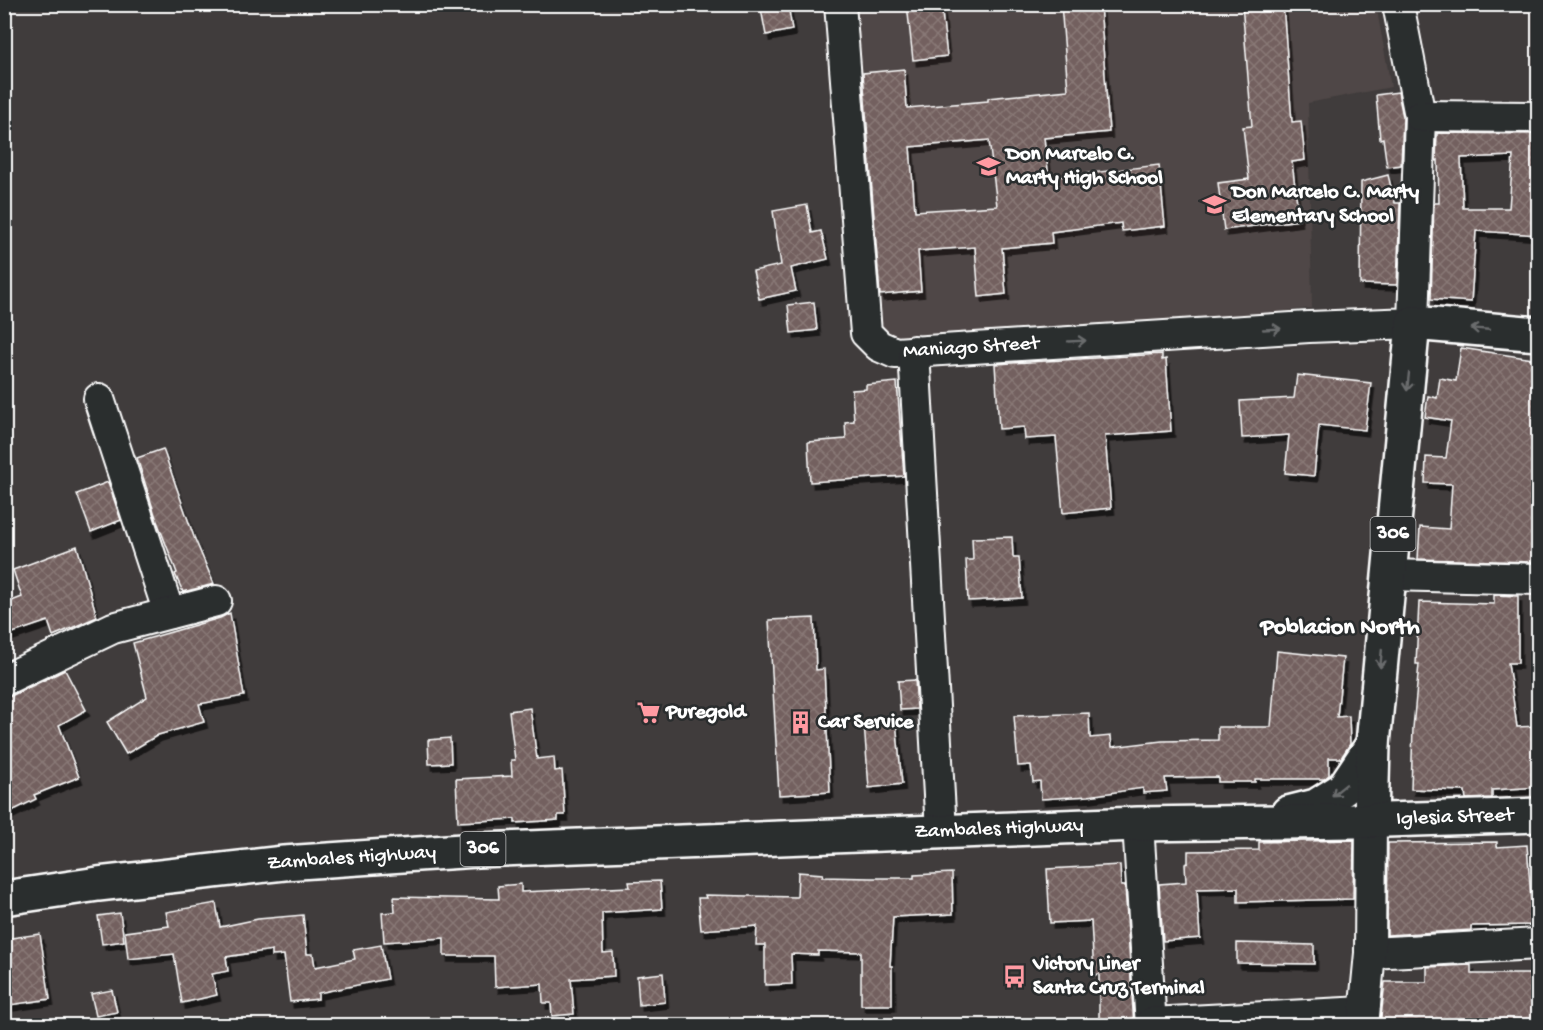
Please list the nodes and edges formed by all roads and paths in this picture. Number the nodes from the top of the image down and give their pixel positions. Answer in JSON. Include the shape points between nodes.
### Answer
{"nodes":[{"id":1,"x":840,"y":4,"type":"edge"},
{"id":2,"x":1398,"y":4,"type":"edge"},
{"id":3,"x":1420,"y":116,"type":"junction"},
{"id":4,"x":1539,"y":117,"type":"edge"},
{"id":5,"x":1413,"y":323,"type":"junction"},
{"id":6,"x":1539,"y":334,"type":"edge"},
{"id":7,"x":914,"y":351,"type":"junction"},
{"id":8,"x":99,"y":399,"type":"dead end"},
{"id":9,"x":1389,"y":575,"type":"junction"},
{"id":10,"x":1539,"y":579,"type":"edge"},
{"id":11,"x":216,"y":601,"type":"dead end"},
{"id":12,"x":169,"y":613,"type":"junction"},
{"id":13,"x":4,"y":680,"type":"edge"},
{"id":14,"x":1373,"y":744,"type":"junction"},
{"id":15,"x":1539,"y":815,"type":"edge"},
{"id":16,"x":1251,"y":821,"type":"junction"},
{"id":17,"x":1371,"y":821,"type":"junction"},
{"id":18,"x":1138,"y":824,"type":"junction"},
{"id":19,"x":941,"y":831,"type":"junction"},
{"id":20,"x":4,"y":898,"type":"edge"},
{"id":21,"x":1539,"y":944,"type":"edge"},
{"id":22,"x":1370,"y":953,"type":"junction"},
{"id":23,"x":1363,"y":1019,"type":"edge"},
{"id":24,"x":1151,"y":1024,"type":"edge"}],
"edges":[{"from":1,"to":7,"type":"street","name":"Maniago Street","via":[[866,333],[879,346],[895,353]]},
{"from":2,"to":3,"type":"street"},
{"from":3,"to":4,"type":"street"},
{"from":3,"to":5,"type":"street"},
{"from":6,"to":5,"type":"main road","one_way":true},
{"from":7,"to":5,"type":"street","name":"Maniago Street","one_way":true},
{"from":5,"to":9,"type":"main road","number":"306","one_way":true},
{"from":7,"to":19,"type":"street"},
{"from":8,"to":12,"type":"street"},
{"from":9,"to":10,"type":"street"},
{"from":9,"to":14,"type":"main road","number":"306","one_way":true},
{"from":11,"to":12,"type":"street"},
{"from":12,"to":13,"type":"street","via":[[113,628]]},
{"from":14,"to":16,"type":"main road","number":"306","one_way":true,"via":[[1343,789],[1316,806]]},
{"from":14,"to":17,"type":"main road","number":"306"},
{"from":15,"to":17,"type":"main road","name":"Iglesia Street","number":"306"},
{"from":16,"to":17,"type":"main road","name":"Zambales Highway","number":"306"},
{"from":16,"to":18,"type":"main road","name":"Zambales Highway","number":"306"},
{"from":17,"to":22,"type":"street"},
{"from":18,"to":19,"type":"main road","name":"Zambales Highway","number":"306"},
{"from":18,"to":24,"type":"street"},
{"from":19,"to":20,"type":"main road","name":"Zambales Highway","number":"306","via":[[477,850],[306,862]]},
{"from":21,"to":22,"type":"street"},
{"from":22,"to":23,"type":"street"},
{"from":23,"to":24,"type":"street"}]}
